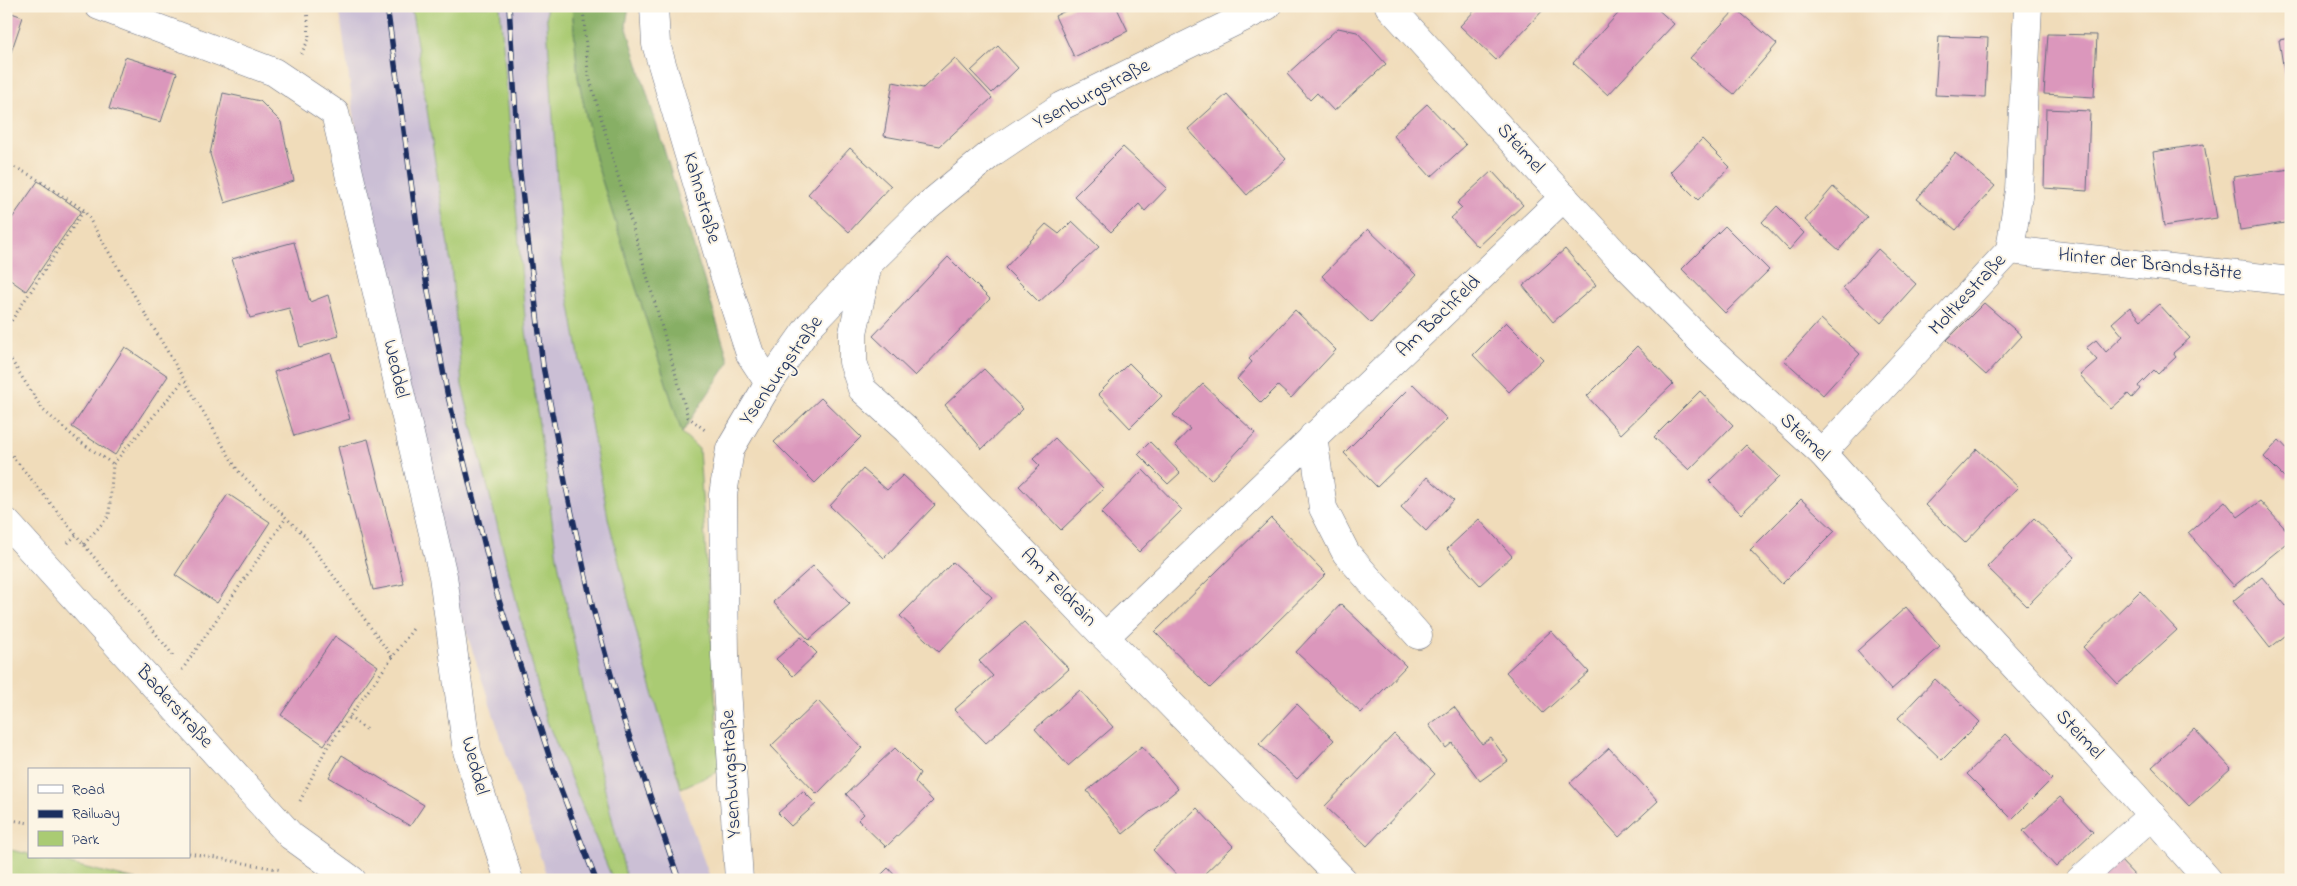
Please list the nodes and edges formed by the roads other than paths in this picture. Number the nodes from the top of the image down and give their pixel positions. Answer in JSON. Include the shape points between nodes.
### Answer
{"nodes":[{"id":1,"x":99,"y":6,"type":"edge"},
{"id":2,"x":654,"y":6,"type":"edge"},
{"id":3,"x":1267,"y":6,"type":"edge"},
{"id":4,"x":1389,"y":6,"type":"edge"},
{"id":5,"x":2028,"y":6,"type":"edge"},
{"id":6,"x":1564,"y":197,"type":"junction"},
{"id":7,"x":2010,"y":250,"type":"junction"},
{"id":8,"x":868,"y":264,"type":"junction"},
{"id":9,"x":2291,"y":281,"type":"edge"},
{"id":10,"x":769,"y":383,"type":"junction"},
{"id":11,"x":1313,"y":436,"type":"junction"},
{"id":12,"x":1822,"y":453,"type":"junction"},
{"id":13,"x":6,"y":522,"type":"edge"},
{"id":14,"x":1418,"y":635,"type":"dead end"},
{"id":15,"x":1105,"y":637,"type":"junction"},
{"id":16,"x":2152,"y":815,"type":"junction"},
{"id":17,"x":352,"y":880,"type":"edge"},
{"id":18,"x":509,"y":880,"type":"edge"},
{"id":19,"x":739,"y":880,"type":"edge"},
{"id":20,"x":1343,"y":880,"type":"edge"},
{"id":21,"x":2080,"y":880,"type":"edge"},
{"id":22,"x":2208,"y":880,"type":"edge"}],
"edges":[{"from":1,"to":18,"type":"street","name":"Weddel","via":[[274,72],[335,112],[443,576],[467,751]]},
{"from":2,"to":10,"type":"street","name":"Kahnstraße","via":[[656,44],[723,271],[750,354]]},
{"from":3,"to":8,"type":"street","name":"Ysenburgstraße","via":[[1062,106],[993,152],[925,208]]},
{"from":4,"to":6,"type":"street","name":"Steimel"},
{"from":5,"to":7,"type":"street","name":"Moltkestraße","via":[[2019,190]]},
{"from":6,"to":11,"type":"street","name":"Am Bachfeld"},
{"from":6,"to":12,"type":"street","name":"Steimel","via":[[1712,352]]},
{"from":7,"to":9,"type":"street","name":"Hinter der Brandstätte"},
{"from":7,"to":12,"type":"street","name":"Moltkestraße"},
{"from":8,"to":10,"type":"street","name":"Ysenburgstraße","via":[[810,325]]},
{"from":8,"to":15,"type":"street","name":"Am Feldrain","via":[[853,333],[853,362],[862,389],[907,430]]},
{"from":10,"to":19,"type":"street","name":"Ysenburgstraße","via":[[730,448],[723,496],[729,724]]},
{"from":11,"to":14,"type":"street","via":[[1323,508],[1346,553]]},
{"from":11,"to":15,"type":"street","name":"Am Bachfeld"},
{"from":12,"to":16,"type":"street","name":"Steimel"},
{"from":13,"to":17,"type":"street","name":"Baderstraße","via":[[291,836]]},
{"from":15,"to":20,"type":"street","name":"Am Feldrain"},
{"from":16,"to":21,"type":"street"},
{"from":16,"to":22,"type":"street","name":"Steimel"}]}
